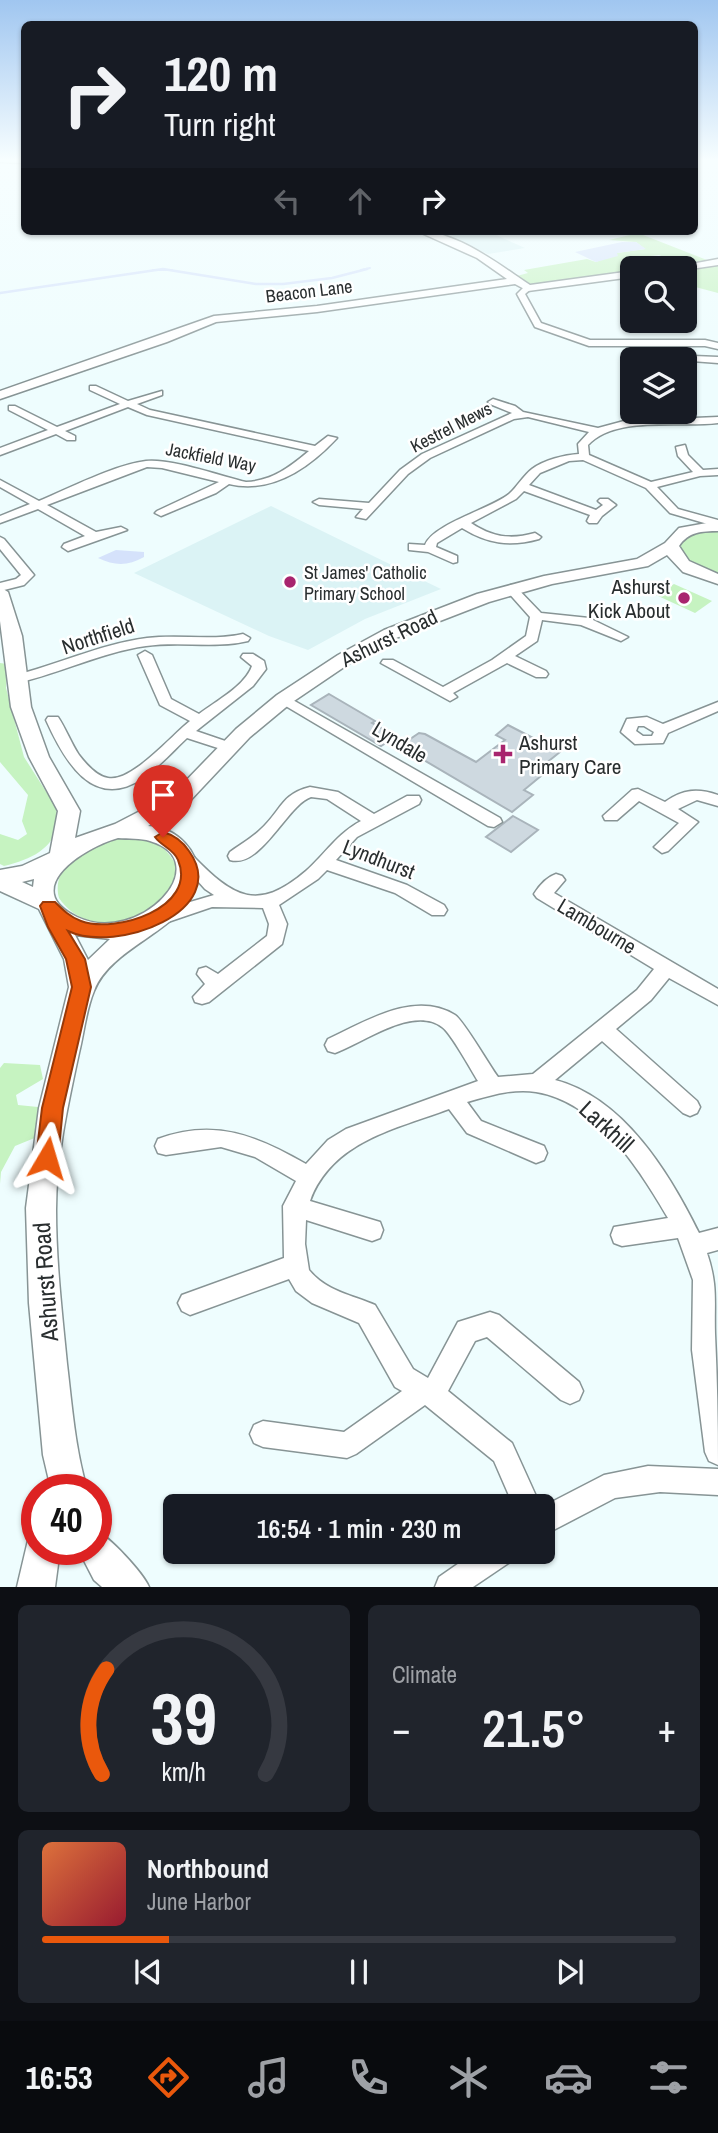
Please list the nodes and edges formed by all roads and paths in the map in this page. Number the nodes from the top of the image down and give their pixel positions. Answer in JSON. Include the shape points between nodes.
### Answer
{"nodes":[{"id":1,"x":435,"y":235,"type":"edge"},
{"id":2,"x":718,"y":262,"type":"edge"},
{"id":3,"x":697,"y":265,"type":"edge"},
{"id":4,"x":620,"y":276,"type":"edge"},
{"id":5,"x":514,"y":281,"type":"junction"},
{"id":6,"x":528,"y":288,"type":"junction"},
{"id":7,"x":718,"y":345,"type":"edge"},
{"id":8,"x":697,"y":359,"type":"edge"},
{"id":9,"x":718,"y":360,"type":"edge"},
{"id":10,"x":102,"y":389,"type":"dead end"},
{"id":11,"x":159,"y":393,"type":"dead end"},
{"id":12,"x":0,"y":396,"type":"edge"},
{"id":13,"x":493,"y":402,"type":"dead end"},
{"id":14,"x":128,"y":404,"type":"junction"},
{"id":15,"x":11,"y":408,"type":"dead end"},
{"id":16,"x":521,"y":415,"type":"junction"},
{"id":17,"x":718,"y":421,"type":"edge"},
{"id":18,"x":633,"y":424,"type":"edge"},
{"id":19,"x":667,"y":424,"type":"edge"},
{"id":20,"x":694,"y":424,"type":"edge"},
{"id":21,"x":697,"y":424,"type":"edge"},
{"id":22,"x":57,"y":430,"type":"junction"},
{"id":23,"x":594,"y":430,"type":"junction"},
{"id":24,"x":71,"y":438,"type":"dead end"},
{"id":25,"x":332,"y":438,"type":"dead end"},
{"id":26,"x":681,"y":447,"type":"dead end"},
{"id":27,"x":317,"y":450,"type":"junction"},
{"id":28,"x":0,"y":452,"type":"edge"},
{"id":29,"x":584,"y":457,"type":"junction"},
{"id":30,"x":113,"y":458,"type":"dead end"},
{"id":31,"x":131,"y":468,"type":"junction"},
{"id":32,"x":718,"y":472,"type":"edge"},
{"id":33,"x":700,"y":473,"type":"junction"},
{"id":34,"x":227,"y":481,"type":"junction"},
{"id":35,"x":0,"y":483,"type":"edge"},
{"id":36,"x":522,"y":486,"type":"junction"},
{"id":37,"x":650,"y":486,"type":"junction"},
{"id":38,"x":604,"y":501,"type":"dead end"},
{"id":39,"x":319,"y":502,"type":"dead end"},
{"id":40,"x":38,"y":504,"type":"junction"},
{"id":41,"x":674,"y":511,"type":"junction"},
{"id":42,"x":161,"y":513,"type":"dead end"},
{"id":43,"x":0,"y":520,"type":"edge"},
{"id":44,"x":464,"y":524,"type":"junction"},
{"id":45,"x":718,"y":525,"type":"edge"},
{"id":46,"x":121,"y":530,"type":"dead end"},
{"id":47,"x":94,"y":536,"type":"junction"},
{"id":48,"x":535,"y":537,"type":"dead end"},
{"id":49,"x":0,"y":541,"type":"edge"},
{"id":50,"x":674,"y":542,"type":"junction"},
{"id":51,"x":68,"y":547,"type":"dead end"},
{"id":52,"x":413,"y":547,"type":"dead end"},
{"id":53,"x":430,"y":549,"type":"junction"},
{"id":54,"x":453,"y":559,"type":"dead end"},
{"id":55,"x":637,"y":564,"type":"junction"},
{"id":56,"x":695,"y":572,"type":"junction"},
{"id":57,"x":718,"y":579,"type":"edge"},
{"id":58,"x":0,"y":589,"type":"edge"},
{"id":59,"x":510,"y":589,"type":"junction"},
{"id":60,"x":537,"y":616,"type":"junction"},
{"id":61,"x":629,"y":636,"type":"dead end"},
{"id":62,"x":243,"y":638,"type":"dead end"},
{"id":63,"x":145,"y":656,"type":"dead end"},
{"id":64,"x":247,"y":657,"type":"dead end"},
{"id":65,"x":506,"y":657,"type":"junction"},
{"id":66,"x":388,"y":663,"type":"dead end"},
{"id":67,"x":16,"y":665,"type":"junction"},
{"id":68,"x":541,"y":674,"type":"dead end"},
{"id":69,"x":284,"y":699,"type":"junction"},
{"id":70,"x":718,"y":706,"type":"edge"},
{"id":71,"x":53,"y":720,"type":"dead end"},
{"id":72,"x":200,"y":720,"type":"junction"},
{"id":73,"x":662,"y":730,"type":"dead end"},
{"id":74,"x":186,"y":732,"type":"junction"},
{"id":75,"x":229,"y":747,"type":"junction"},
{"id":76,"x":180,"y":799,"type":"junction"},
{"id":77,"x":413,"y":800,"type":"dead end"},
{"id":78,"x":718,"y":801,"type":"edge"},
{"id":79,"x":667,"y":809,"type":"junction"},
{"id":80,"x":69,"y":811,"type":"junction"},
{"id":81,"x":611,"y":816,"type":"dead end"},
{"id":82,"x":255,"y":821,"type":"dead end"},
{"id":83,"x":372,"y":821,"type":"junction"},
{"id":84,"x":494,"y":822,"type":"dead end"},
{"id":85,"x":272,"y":828,"type":"junction"},
{"id":86,"x":120,"y":830,"type":"junction"},
{"id":87,"x":662,"y":847,"type":"dead end"},
{"id":88,"x":182,"y":853,"type":"junction"},
{"id":89,"x":236,"y":856,"type":"dead end"},
{"id":90,"x":59,"y":857,"type":"junction"},
{"id":91,"x":323,"y":862,"type":"junction"},
{"id":92,"x":0,"y":880,"type":"edge"},
{"id":93,"x":556,"y":880,"type":"dead end"},
{"id":94,"x":237,"y":900,"type":"junction"},
{"id":95,"x":270,"y":901,"type":"junction"},
{"id":96,"x":48,"y":905,"type":"junction"},
{"id":97,"x":438,"y":910,"type":"dead end"},
{"id":98,"x":154,"y":920,"type":"junction"},
{"id":99,"x":667,"y":967,"type":"junction"},
{"id":100,"x":82,"y":987,"type":"junction"},
{"id":101,"x":202,"y":997,"type":"dead end"},
{"id":102,"x":718,"y":998,"type":"edge"},
{"id":103,"x":602,"y":1030,"type":"junction"},
{"id":104,"x":335,"y":1045,"type":"dead end"},
{"id":105,"x":537,"y":1083,"type":"junction"},
{"id":106,"x":492,"y":1085,"type":"junction"},
{"id":107,"x":453,"y":1099,"type":"junction"},
{"id":108,"x":690,"y":1107,"type":"dead end"},
{"id":109,"x":166,"y":1146,"type":"dead end"},
{"id":110,"x":536,"y":1153,"type":"dead end"},
{"id":111,"x":310,"y":1177,"type":"junction"},
{"id":112,"x":294,"y":1206,"type":"junction"},
{"id":113,"x":372,"y":1230,"type":"dead end"},
{"id":114,"x":622,"y":1236,"type":"dead end"},
{"id":115,"x":688,"y":1236,"type":"junction"},
{"id":116,"x":718,"y":1239,"type":"edge"},
{"id":117,"x":297,"y":1265,"type":"junction"},
{"id":118,"x":190,"y":1303,"type":"dead end"},
{"id":119,"x":713,"y":1369,"type":"edge"},
{"id":120,"x":570,"y":1391,"type":"dead end"},
{"id":121,"x":429,"y":1393,"type":"junction"},
{"id":122,"x":263,"y":1434,"type":"dead end"},
{"id":123,"x":718,"y":1452,"type":"edge"},
{"id":124,"x":60,"y":1455,"type":"junction"},
{"id":125,"x":56,"y":1474,"type":"edge"},
{"id":126,"x":65,"y":1474,"type":"edge"},
{"id":127,"x":718,"y":1482,"type":"edge"},
{"id":128,"x":522,"y":1494,"type":"edge"},
{"id":129,"x":555,"y":1515,"type":"edge"},
{"id":130,"x":483,"y":1564,"type":"edge"},
{"id":131,"x":39,"y":1565,"type":"edge"},
{"id":132,"x":106,"y":1565,"type":"edge"},
{"id":133,"x":36,"y":1587,"type":"edge"},
{"id":134,"x":130,"y":1587,"type":"edge"},
{"id":135,"x":449,"y":1587,"type":"edge"}],
"edges":[{"from":1,"to":5,"type":"street","via":[[480,256]]},
{"from":2,"to":3,"type":"street"},
{"from":4,"to":6,"type":"street"},
{"from":5,"to":6,"type":"street"},
{"from":5,"to":12,"type":"street","name":"Beacon Lane","via":[[214,319]]},
{"from":6,"to":7,"type":"street","via":[[521,294],[535,322],[577,340],[598,345]]},
{"from":8,"to":9,"type":"street"},
{"from":10,"to":14,"type":"street","name":"Jackfield Way"},
{"from":11,"to":14,"type":"street"},
{"from":13,"to":16,"type":"street","name":"Kestrel Mews"},
{"from":14,"to":22,"type":"street"},
{"from":14,"to":27,"type":"street","name":"Jackfield Way"},
{"from":15,"to":22,"type":"street"},
{"from":16,"to":23,"type":"street","name":"Kestrel Mews"},
{"from":16,"to":39,"type":"street","name":"Kestrel Mews","via":[[426,456],[364,514]]},
{"from":17,"to":21,"type":"street"},
{"from":18,"to":23,"type":"street"},
{"from":19,"to":20,"type":"street"},
{"from":22,"to":24,"type":"street"},
{"from":22,"to":28,"type":"street"},
{"from":23,"to":29,"type":"street","via":[[583,444]]},
{"from":25,"to":27,"type":"street","name":"Jackfield Way"},
{"from":26,"to":33,"type":"street","via":[[683,456]]},
{"from":27,"to":34,"type":"street","name":"Jackfield Way","via":[[265,484]]},
{"from":29,"to":36,"type":"street","via":[[549,464]]},
{"from":29,"to":37,"type":"street"},
{"from":30,"to":31,"type":"street"},
{"from":31,"to":34,"type":"street","name":"Jackfield Way","via":[[162,465]]},
{"from":31,"to":40,"type":"street","name":"Jackfield Way"},
{"from":32,"to":33,"type":"street"},
{"from":33,"to":37,"type":"street"},
{"from":34,"to":42,"type":"street","via":[[182,510]]},
{"from":35,"to":40,"type":"street"},
{"from":36,"to":38,"type":"street","via":[[595,517],[610,505]]},
{"from":36,"to":44,"type":"street","via":[[512,497]]},
{"from":37,"to":41,"type":"street"},
{"from":40,"to":43,"type":"street","name":"Jackfield Way"},
{"from":40,"to":47,"type":"street"},
{"from":41,"to":45,"type":"street"},
{"from":41,"to":50,"type":"street"},
{"from":44,"to":48,"type":"street","via":[[501,542]]},
{"from":44,"to":53,"type":"street","via":[[432,541]]},
{"from":45,"to":50,"type":"street","name":"Ashurst Road","via":[[699,527]]},
{"from":46,"to":47,"type":"street"},
{"from":47,"to":51,"type":"street"},
{"from":49,"to":58,"type":"street","via":[[28,575]]},
{"from":50,"to":55,"type":"street","name":"Ashurst Road"},
{"from":50,"to":56,"type":"street","via":[[677,560]]},
{"from":52,"to":53,"type":"street"},
{"from":53,"to":54,"type":"street"},
{"from":55,"to":56,"type":"street","name":"Ashurst Road"},
{"from":55,"to":59,"type":"street","name":"Ashurst Road"},
{"from":56,"to":57,"type":"street","name":"Ashurst Road"},
{"from":58,"to":67,"type":"street","via":[[9,614]]},
{"from":59,"to":60,"type":"street"},
{"from":59,"to":69,"type":"street","name":"Ashurst Road","via":[[405,627]]},
{"from":60,"to":61,"type":"street","via":[[584,621]]},
{"from":60,"to":65,"type":"street","via":[[532,638]]},
{"from":62,"to":67,"type":"street","name":"Northfield","via":[[221,643],[195,637],[141,643],[55,671]]},
{"from":63,"to":72,"type":"street","via":[[165,702]]},
{"from":64,"to":72,"type":"street","via":[[259,664],[253,678]]},
{"from":65,"to":66,"type":"street","via":[[448,695]]},
{"from":65,"to":68,"type":"street"},
{"from":67,"to":80,"type":"street","via":[[21,707],[39,758]]},
{"from":69,"to":75,"type":"street","name":"Ashurst Road"},
{"from":69,"to":84,"type":"street","name":"Lyndale"},
{"from":70,"to":73,"type":"street"},
{"from":71,"to":74,"type":"street","via":[[88,776],[104,783],[135,776]]},
{"from":72,"to":74,"type":"street"},
{"from":74,"to":75,"type":"street"},
{"from":75,"to":76,"type":"street","name":"Ashurst Road"},
{"from":76,"to":86,"type":"street","name":"Ashurst Road"},
{"from":76,"to":88,"type":"street","via":[[174,827]]},
{"from":77,"to":83,"type":"street","name":"Lyndhurst"},
{"from":78,"to":79,"type":"street","via":[[687,793]]},
{"from":79,"to":81,"type":"street","via":[[638,794]]},
{"from":79,"to":87,"type":"street","via":[[690,822]]},
{"from":80,"to":86,"type":"street"},
{"from":80,"to":90,"type":"street"},
{"from":82,"to":85,"type":"street"},
{"from":83,"to":85,"type":"street","name":"Lyndhurst","via":[[309,785]]},
{"from":83,"to":91,"type":"street","name":"Lyndhurst","via":[[351,834]]},
{"from":85,"to":89,"type":"street","name":"Lyndhurst"},
{"from":86,"to":88,"type":"street","via":[[154,834]]},
{"from":86,"to":90,"type":"street","via":[[86,840]]},
{"from":88,"to":94,"type":"street","via":[[211,885]]},
{"from":88,"to":98,"type":"street","via":[[189,875],[185,891]]},
{"from":90,"to":92,"type":"street"},
{"from":90,"to":96,"type":"street","via":[[48,873]]},
{"from":91,"to":95,"type":"street","name":"Lyndhurst","via":[[293,890]]},
{"from":91,"to":97,"type":"street","name":"Lyndhurst","via":[[414,904]]},
{"from":92,"to":96,"type":"street"},
{"from":93,"to":99,"type":"street","name":"Lambourne","via":[[543,894]]},
{"from":94,"to":95,"type":"street"},
{"from":94,"to":98,"type":"street","via":[[198,904]]},
{"from":95,"to":101,"type":"street","via":[[278,924],[276,939],[212,979]]},
{"from":96,"to":98,"type":"street","via":[[61,919],[91,930],[127,930]]},
{"from":96,"to":100,"type":"street","name":"Ashurst Road","via":[[76,959]]},
{"from":98,"to":100,"type":"street","name":"Ashurst Road","via":[[106,956]]},
{"from":99,"to":102,"type":"street","name":"Lambourne"},
{"from":99,"to":103,"type":"street","via":[[644,995]]},
{"from":100,"to":124,"type":"street","name":"Ashurst Road","via":[[53,1108],[41,1208]]},
{"from":103,"to":105,"type":"street"},
{"from":103,"to":108,"type":"street"},
{"from":104,"to":106,"type":"street","via":[[397,1016],[420,1012],[449,1021]]},
{"from":105,"to":106,"type":"street","name":"Larkhill"},
{"from":105,"to":115,"type":"street","name":"Larkhill","via":[[573,1096],[612,1124],[655,1172]]},
{"from":106,"to":107,"type":"street","name":"Larkhill"},
{"from":107,"to":110,"type":"street","via":[[474,1128]]},
{"from":107,"to":111,"type":"street","name":"Larkhill","via":[[337,1146]]},
{"from":109,"to":111,"type":"street","via":[[221,1138],[260,1149]]},
{"from":111,"to":112,"type":"street","name":"Larkhill"},
{"from":112,"to":113,"type":"street"},
{"from":112,"to":117,"type":"street","name":"Larkhill"},
{"from":114,"to":115,"type":"street"},
{"from":115,"to":116,"type":"street"},
{"from":115,"to":119,"type":"street","name":"Larkhill","via":[[704,1275],[703,1337]]},
{"from":117,"to":118,"type":"street"},
{"from":117,"to":121,"type":"street","via":[[299,1276],[332,1303],[367,1313],[404,1378]]},
{"from":119,"to":123,"type":"street","name":"Larkhill"},
{"from":120,"to":121,"type":"street","via":[[490,1324],[467,1331]]},
{"from":121,"to":122,"type":"street","via":[[347,1445]]},
{"from":121,"to":128,"type":"street","via":[[503,1452]]},
{"from":124,"to":125,"type":"street","name":"Ashurst Road"},
{"from":124,"to":126,"type":"street","name":"Ashurst Road"},
{"from":127,"to":129,"type":"street","via":[[623,1482]]},
{"from":130,"to":135,"type":"street"},
{"from":131,"to":133,"type":"street"},
{"from":132,"to":134,"type":"street"}]}
